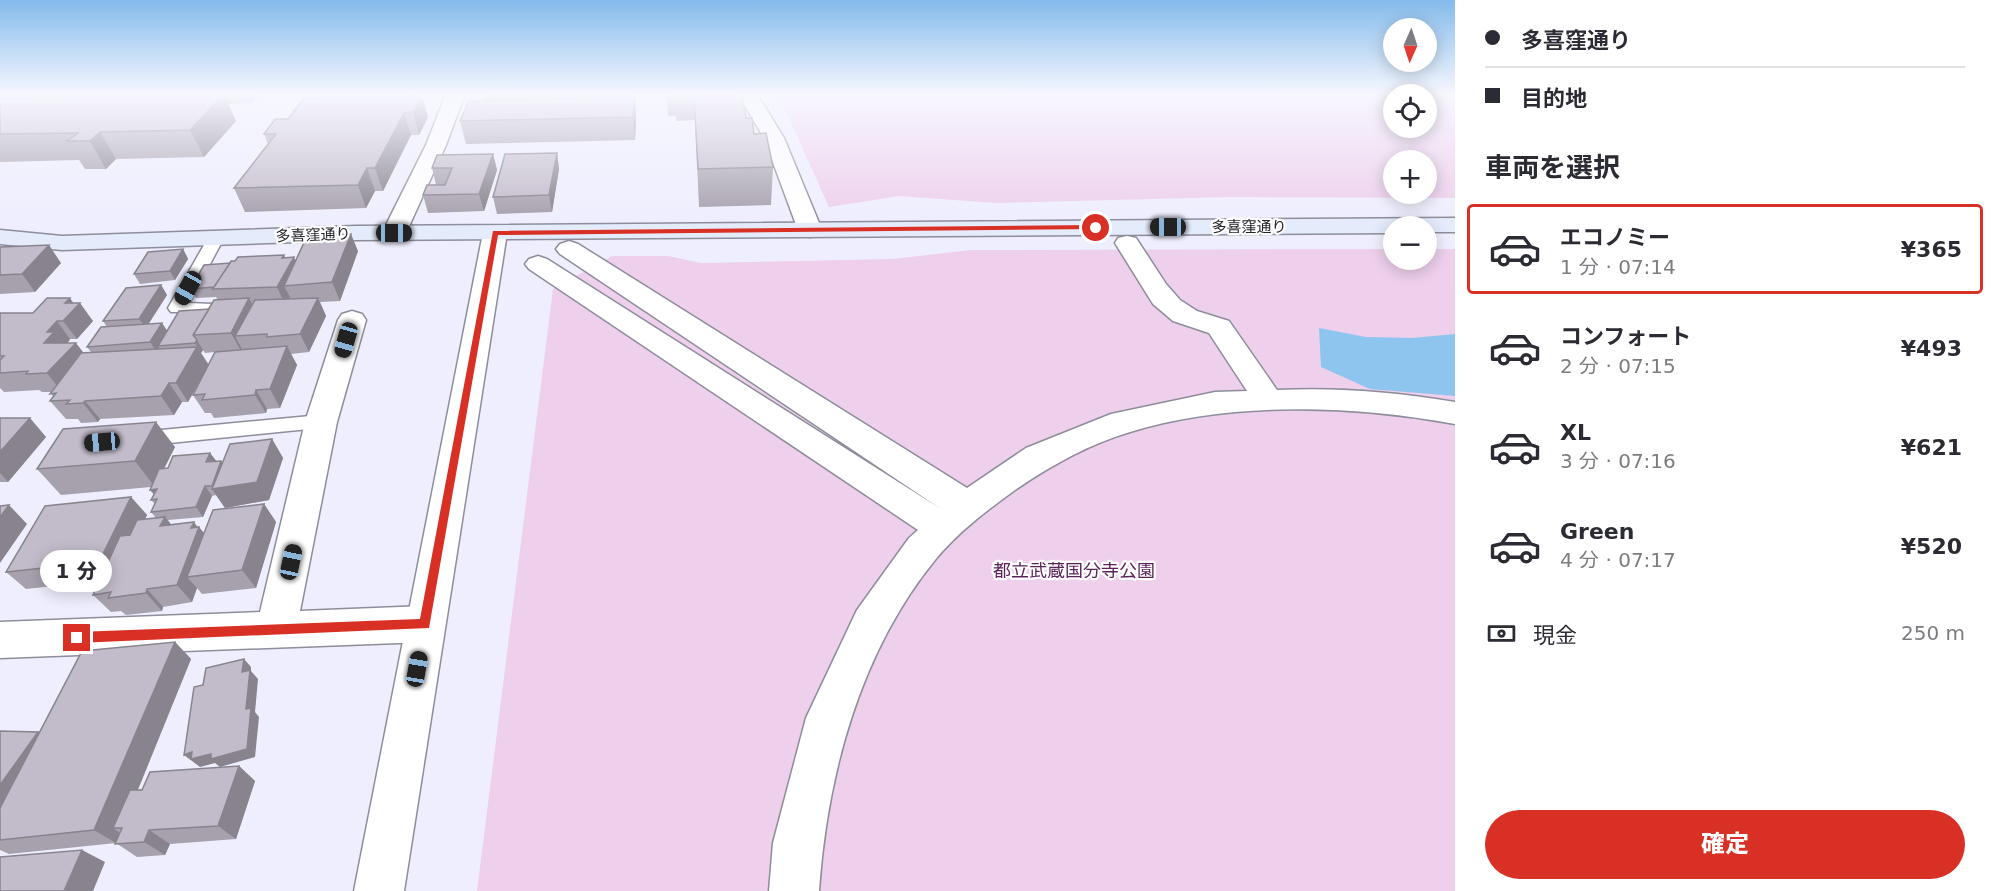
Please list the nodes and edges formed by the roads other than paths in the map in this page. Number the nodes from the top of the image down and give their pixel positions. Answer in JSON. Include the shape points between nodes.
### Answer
{"nodes":[{"id":1,"x":440,"y":136,"type":"edge"},
{"id":2,"x":773,"y":136,"type":"edge"},
{"id":3,"x":1455,"y":225,"type":"edge"},
{"id":4,"x":810,"y":230,"type":"junction"},
{"id":5,"x":394,"y":233,"type":"junction"},
{"id":6,"x":495,"y":233,"type":"junction"},
{"id":7,"x":216,"y":238,"type":"junction"},
{"id":8,"x":1,"y":239,"type":"edge"},
{"id":9,"x":1127,"y":243,"type":"dead end"},
{"id":10,"x":569,"y":249,"type":"dead end"},
{"id":11,"x":538,"y":264,"type":"dead end"},
{"id":12,"x":206,"y":308,"type":"edge"},
{"id":13,"x":352,"y":320,"type":"dead end"},
{"id":14,"x":1269,"y":401,"type":"junction"},
{"id":15,"x":1455,"y":413,"type":"edge"},
{"id":16,"x":321,"y":422,"type":"junction"},
{"id":17,"x":115,"y":441,"type":"edge"},
{"id":18,"x":955,"y":517,"type":"junction"},
{"id":19,"x":425,"y":624,"type":"junction"},
{"id":20,"x":276,"y":632,"type":"junction"},
{"id":21,"x":0,"y":640,"type":"edge"},
{"id":22,"x":378,"y":891,"type":"edge"},
{"id":23,"x":794,"y":891,"type":"edge"}],
"edges":[{"from":1,"to":5,"type":"street"},
{"from":2,"to":4,"type":"street"},
{"from":3,"to":4,"type":"main road","name":"多喜窪通り"},
{"from":4,"to":6,"type":"main road","name":"多喜窪通り"},
{"from":5,"to":6,"type":"main road","name":"多喜窪通り"},
{"from":5,"to":7,"type":"main road","name":"多喜窪通り"},
{"from":6,"to":19,"type":"street"},
{"from":7,"to":8,"type":"main road","name":"多喜窪通り","via":[[62,243]]},
{"from":7,"to":12,"type":"lane","via":[[177,308]]},
{"from":9,"to":14,"type":"street","via":[[1178,312],[1219,327]]},
{"from":10,"to":18,"type":"street"},
{"from":11,"to":18,"type":"street"},
{"from":13,"to":16,"type":"street"},
{"from":14,"to":15,"type":"street","via":[[1308,399],[1410,405]]},
{"from":14,"to":18,"type":"street","via":[[1215,403],[1122,422],[1038,457]]},
{"from":16,"to":17,"type":"lane"},
{"from":16,"to":20,"type":"street"},
{"from":18,"to":23,"type":"street","via":[[922,549],[871,622],[828,718],[798,843]]},
{"from":19,"to":20,"type":"street"},
{"from":19,"to":22,"type":"street"},
{"from":20,"to":21,"type":"street"}]}
